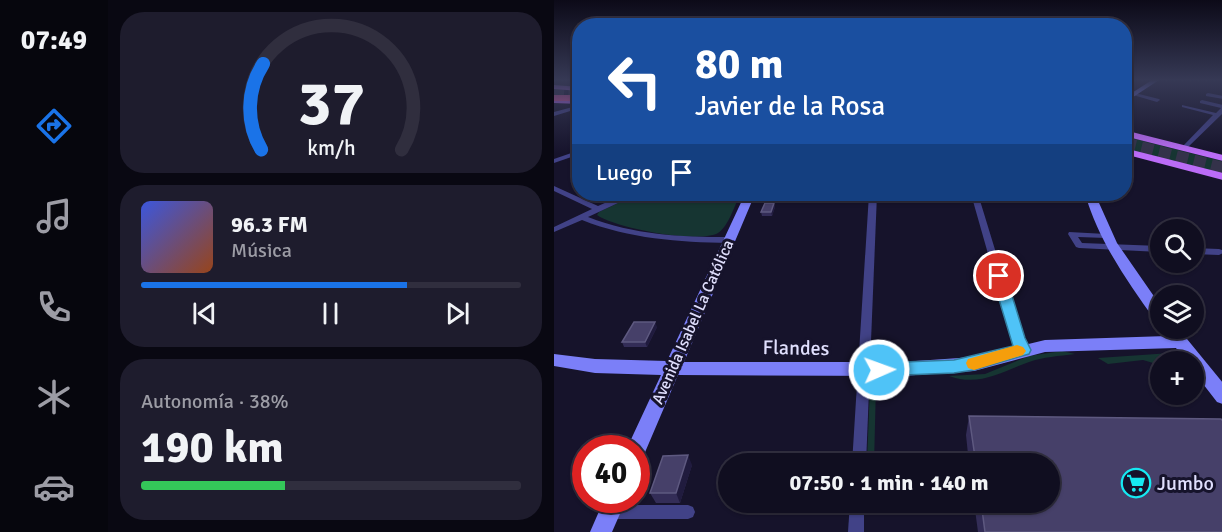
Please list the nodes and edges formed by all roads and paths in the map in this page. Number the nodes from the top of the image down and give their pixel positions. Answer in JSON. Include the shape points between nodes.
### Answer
{"nodes":[{"id":1,"x":1206,"y":105,"type":"edge"},
{"id":2,"x":1184,"y":106,"type":"dead end"},
{"id":3,"x":572,"y":108,"type":"edge"},
{"id":4,"x":554,"y":114,"type":"edge"},
{"id":5,"x":1221,"y":115,"type":"edge"},
{"id":6,"x":1132,"y":135,"type":"edge"},
{"id":7,"x":1184,"y":148,"type":"junction"},
{"id":8,"x":1132,"y":153,"type":"edge"},
{"id":9,"x":572,"y":155,"type":"edge"},
{"id":10,"x":1223,"y":158,"type":"edge"},
{"id":11,"x":554,"y":161,"type":"edge"},
{"id":12,"x":1223,"y":177,"type":"edge"},
{"id":13,"x":554,"y":188,"type":"edge"},
{"id":14,"x":572,"y":197,"type":"edge"},
{"id":15,"x":581,"y":201,"type":"edge"},
{"id":16,"x":615,"y":201,"type":"edge"},
{"id":17,"x":747,"y":201,"type":"edge"},
{"id":18,"x":872,"y":201,"type":"edge"},
{"id":19,"x":976,"y":201,"type":"edge"},
{"id":20,"x":1093,"y":201,"type":"edge"},
{"id":21,"x":598,"y":209,"type":"junction"},
{"id":22,"x":582,"y":217,"type":"junction"},
{"id":23,"x":554,"y":230,"type":"edge"},
{"id":24,"x":729,"y":240,"type":"junction"},
{"id":25,"x":1109,"y":241,"type":"junction"},
{"id":26,"x":1150,"y":247,"type":"edge"},
{"id":27,"x":1204,"y":251,"type":"edge"},
{"id":28,"x":1219,"y":252,"type":"dead end"},
{"id":29,"x":1150,"y":302,"type":"edge"},
{"id":30,"x":1150,"y":337,"type":"edge"},
{"id":31,"x":1177,"y":339,"type":"edge"},
{"id":32,"x":1023,"y":350,"type":"junction"},
{"id":33,"x":554,"y":360,"type":"edge"},
{"id":34,"x":673,"y":368,"type":"junction"},
{"id":35,"x":864,"y":369,"type":"junction"},
{"id":36,"x":1221,"y":392,"type":"edge"},
{"id":37,"x":643,"y":435,"type":"edge"},
{"id":38,"x":860,"y":453,"type":"edge"},
{"id":39,"x":688,"y":512,"type":"dead end"},
{"id":40,"x":857,"y":513,"type":"edge"},
{"id":41,"x":609,"y":514,"type":"edge"},
{"id":42,"x":856,"y":532,"type":"edge"}],
"edges":[{"from":1,"to":5,"type":"street"},
{"from":2,"to":5,"type":"street"},
{"from":3,"to":4,"type":"street"},
{"from":5,"to":7,"type":"street"},
{"from":6,"to":7,"type":"main road"},
{"from":7,"to":10,"type":"main road"},
{"from":8,"to":12,"type":"main road"},
{"from":9,"to":11,"type":"street"},
{"from":13,"to":14,"type":"street"},
{"from":15,"to":21,"type":"street"},
{"from":16,"to":21,"type":"street"},
{"from":17,"to":24,"type":"street","name":"Avenida Isabel La Católica"},
{"from":18,"to":35,"type":"street"},
{"from":19,"to":32,"type":"street"},
{"from":20,"to":25,"type":"street"},
{"from":21,"to":22,"type":"street"},
{"from":22,"to":23,"type":"street"},
{"from":22,"to":24,"type":"street","via":[[611,229],[649,237]]},
{"from":24,"to":34,"type":"street","name":"Avenida Isabel La Católica"},
{"from":25,"to":26,"type":"street"},
{"from":25,"to":29,"type":"street"},
{"from":27,"to":28,"type":"street"},
{"from":30,"to":32,"type":"street","name":"Flandes"},
{"from":31,"to":36,"type":"street"},
{"from":32,"to":35,"type":"street","name":"Flandes","via":[[954,366]]},
{"from":33,"to":34,"type":"street","name":"Flandes","via":[[594,366]]},
{"from":34,"to":35,"type":"street","name":"Flandes"},
{"from":34,"to":37,"type":"street","name":"Avenida Isabel La Católica"},
{"from":35,"to":38,"type":"street"},
{"from":39,"to":41,"type":"street"},
{"from":40,"to":42,"type":"street"}]}
